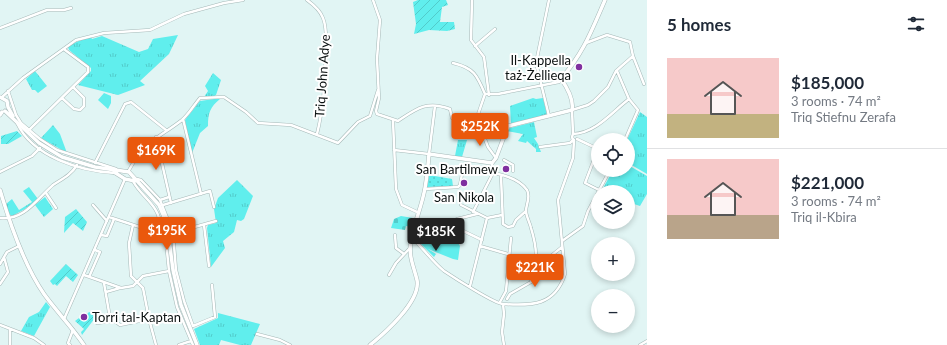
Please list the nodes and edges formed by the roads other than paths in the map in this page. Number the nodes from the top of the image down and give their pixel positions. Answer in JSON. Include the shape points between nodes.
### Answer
{"nodes":[{"id":1,"x":244,"y":0,"type":"edge"},
{"id":2,"x":307,"y":0,"type":"edge"},
{"id":3,"x":373,"y":0,"type":"edge"},
{"id":4,"x":472,"y":0,"type":"edge"},
{"id":5,"x":549,"y":0,"type":"edge"},
{"id":6,"x":605,"y":0,"type":"edge"},
{"id":7,"x":71,"y":8,"type":"dead end"},
{"id":8,"x":0,"y":28,"type":"edge"},
{"id":9,"x":495,"y":29,"type":"dead end"},
{"id":10,"x":586,"y":43,"type":"junction"},
{"id":11,"x":475,"y":46,"type":"junction"},
{"id":12,"x":65,"y":50,"type":"junction"},
{"id":13,"x":632,"y":56,"type":"junction"},
{"id":14,"x":453,"y":63,"type":"dead end"},
{"id":15,"x":616,"y":71,"type":"junction"},
{"id":16,"x":561,"y":79,"type":"junction"},
{"id":17,"x":642,"y":79,"type":"junction"},
{"id":18,"x":647,"y":81,"type":"edge"},
{"id":19,"x":644,"y":84,"type":"dead end"},
{"id":20,"x":541,"y":85,"type":"junction"},
{"id":21,"x":73,"y":88,"type":"junction"},
{"id":22,"x":378,"y":90,"type":"junction"},
{"id":23,"x":8,"y":92,"type":"junction"},
{"id":24,"x":485,"y":94,"type":"junction"},
{"id":25,"x":489,"y":95,"type":"junction"},
{"id":26,"x":0,"y":98,"type":"edge"},
{"id":27,"x":62,"y":98,"type":"junction"},
{"id":28,"x":629,"y":99,"type":"junction"},
{"id":29,"x":7,"y":101,"type":"junction"},
{"id":30,"x":435,"y":106,"type":"junction"},
{"id":31,"x":8,"y":107,"type":"junction"},
{"id":32,"x":572,"y":110,"type":"junction"},
{"id":33,"x":2,"y":112,"type":"edge"},
{"id":34,"x":549,"y":117,"type":"junction"},
{"id":35,"x":183,"y":119,"type":"junction"},
{"id":36,"x":16,"y":120,"type":"junction"},
{"id":37,"x":394,"y":121,"type":"junction"},
{"id":38,"x":21,"y":123,"type":"junction"},
{"id":39,"x":473,"y":129,"type":"junction"},
{"id":40,"x":27,"y":130,"type":"junction"},
{"id":41,"x":166,"y":130,"type":"junction"},
{"id":42,"x":628,"y":133,"type":"edge"},
{"id":43,"x":317,"y":134,"type":"junction"},
{"id":44,"x":575,"y":134,"type":"junction"},
{"id":45,"x":156,"y":137,"type":"junction"},
{"id":46,"x":575,"y":140,"type":"junction"},
{"id":47,"x":591,"y":146,"type":"edge"},
{"id":48,"x":540,"y":147,"type":"dead end"},
{"id":49,"x":40,"y":148,"type":"junction"},
{"id":50,"x":394,"y":150,"type":"junction"},
{"id":51,"x":429,"y":154,"type":"junction"},
{"id":52,"x":496,"y":158,"type":"junction"},
{"id":53,"x":504,"y":160,"type":"dead end"},
{"id":54,"x":95,"y":163,"type":"junction"},
{"id":55,"x":492,"y":163,"type":"junction"},
{"id":56,"x":77,"y":166,"type":"junction"},
{"id":57,"x":591,"y":168,"type":"edge"},
{"id":58,"x":512,"y":171,"type":"dead end"},
{"id":59,"x":0,"y":172,"type":"edge"},
{"id":60,"x":118,"y":172,"type":"junction"},
{"id":61,"x":493,"y":173,"type":"junction"},
{"id":62,"x":126,"y":175,"type":"junction"},
{"id":63,"x":501,"y":176,"type":"junction"},
{"id":64,"x":133,"y":179,"type":"junction"},
{"id":65,"x":591,"y":187,"type":"edge"},
{"id":66,"x":425,"y":189,"type":"junction"},
{"id":67,"x":0,"y":190,"type":"edge"},
{"id":68,"x":46,"y":193,"type":"junction"},
{"id":69,"x":200,"y":194,"type":"junction"},
{"id":70,"x":169,"y":197,"type":"junction"},
{"id":71,"x":160,"y":200,"type":"junction"},
{"id":72,"x":171,"y":202,"type":"junction"},
{"id":73,"x":92,"y":205,"type":"dead end"},
{"id":74,"x":461,"y":205,"type":"dead end"},
{"id":75,"x":591,"y":205,"type":"edge"},
{"id":76,"x":163,"y":206,"type":"junction"},
{"id":77,"x":214,"y":207,"type":"dead end"},
{"id":78,"x":56,"y":208,"type":"dead end"},
{"id":79,"x":526,"y":211,"type":"junction"},
{"id":80,"x":417,"y":212,"type":"junction"},
{"id":81,"x":473,"y":212,"type":"junction"},
{"id":82,"x":477,"y":214,"type":"junction"},
{"id":83,"x":502,"y":215,"type":"junction"},
{"id":84,"x":109,"y":217,"type":"junction"},
{"id":85,"x":0,"y":218,"type":"edge"},
{"id":86,"x":487,"y":218,"type":"junction"},
{"id":87,"x":10,"y":219,"type":"junction"},
{"id":88,"x":114,"y":219,"type":"junction"},
{"id":89,"x":107,"y":221,"type":"junction"},
{"id":90,"x":216,"y":221,"type":"dead end"},
{"id":91,"x":133,"y":225,"type":"junction"},
{"id":92,"x":204,"y":225,"type":"junction"},
{"id":93,"x":160,"y":226,"type":"junction"},
{"id":94,"x":173,"y":233,"type":"junction"},
{"id":95,"x":101,"y":235,"type":"junction"},
{"id":96,"x":395,"y":235,"type":"dead end"},
{"id":97,"x":411,"y":237,"type":"junction"},
{"id":98,"x":511,"y":238,"type":"dead end"},
{"id":99,"x":482,"y":240,"type":"junction"},
{"id":100,"x":562,"y":241,"type":"junction"},
{"id":101,"x":20,"y":246,"type":"junction"},
{"id":102,"x":480,"y":246,"type":"junction"},
{"id":103,"x":562,"y":247,"type":"junction"},
{"id":104,"x":410,"y":248,"type":"junction"},
{"id":105,"x":95,"y":250,"type":"junction"},
{"id":106,"x":404,"y":254,"type":"junction"},
{"id":107,"x":508,"y":254,"type":"junction"},
{"id":108,"x":4,"y":257,"type":"junction"},
{"id":109,"x":546,"y":260,"type":"dead end"},
{"id":110,"x":0,"y":264,"type":"edge"},
{"id":111,"x":210,"y":266,"type":"dead end"},
{"id":112,"x":169,"y":271,"type":"junction"},
{"id":113,"x":389,"y":274,"type":"dead end"},
{"id":114,"x":84,"y":275,"type":"junction"},
{"id":115,"x":89,"y":277,"type":"junction"},
{"id":116,"x":104,"y":282,"type":"junction"},
{"id":117,"x":138,"y":282,"type":"junction"},
{"id":118,"x":0,"y":284,"type":"edge"},
{"id":119,"x":212,"y":285,"type":"dead end"},
{"id":120,"x":470,"y":286,"type":"junction"},
{"id":121,"x":121,"y":288,"type":"junction"},
{"id":122,"x":106,"y":292,"type":"junction"},
{"id":123,"x":503,"y":297,"type":"junction"},
{"id":124,"x":507,"y":299,"type":"junction"},
{"id":125,"x":503,"y":303,"type":"junction"},
{"id":126,"x":64,"y":319,"type":"junction"},
{"id":127,"x":149,"y":320,"type":"junction"},
{"id":128,"x":113,"y":321,"type":"junction"},
{"id":129,"x":97,"y":323,"type":"dead end"},
{"id":130,"x":0,"y":325,"type":"edge"},
{"id":131,"x":191,"y":327,"type":"junction"},
{"id":132,"x":10,"y":329,"type":"junction"},
{"id":133,"x":73,"y":330,"type":"junction"},
{"id":134,"x":257,"y":334,"type":"dead end"},
{"id":135,"x":191,"y":341,"type":"junction"},
{"id":136,"x":647,"y":341,"type":"edge"},
{"id":137,"x":68,"y":344,"type":"edge"},
{"id":138,"x":10,"y":345,"type":"edge"},
{"id":139,"x":44,"y":345,"type":"edge"},
{"id":140,"x":84,"y":345,"type":"edge"},
{"id":141,"x":156,"y":345,"type":"edge"},
{"id":142,"x":180,"y":345,"type":"edge"},
{"id":143,"x":193,"y":345,"type":"edge"},
{"id":144,"x":197,"y":345,"type":"edge"},
{"id":145,"x":290,"y":345,"type":"edge"},
{"id":146,"x":370,"y":345,"type":"edge"},
{"id":147,"x":504,"y":345,"type":"edge"},
{"id":148,"x":640,"y":345,"type":"edge"}],
"edges":[{"from":1,"to":12,"type":"street","via":[[184,14],[150,30],[104,33],[76,40]]},
{"from":2,"to":43,"type":"street","name":"Triq John Adye","via":[[316,6],[326,26],[322,112]]},
{"from":3,"to":22,"type":"street","via":[[380,20]]},
{"from":4,"to":11,"type":"street","via":[[471,40]]},
{"from":5,"to":20,"type":"street","via":[[536,63]]},
{"from":6,"to":10,"type":"main road"},
{"from":7,"to":8,"type":"street","via":[[47,10]]},
{"from":9,"to":11,"type":"street"},
{"from":10,"to":13,"type":"street","via":[[607,35],[630,42]]},
{"from":10,"to":16,"type":"main road","via":[[576,62]]},
{"from":11,"to":25,"type":"street","via":[[484,57]]},
{"from":12,"to":21,"type":"street","via":[[89,70]]},
{"from":12,"to":23,"type":"street","via":[[34,70]]},
{"from":13,"to":15,"type":"street"},
{"from":13,"to":17,"type":"street"},
{"from":14,"to":24,"type":"street","via":[[476,73]]},
{"from":15,"to":28,"type":"street"},
{"from":15,"to":32,"type":"street","via":[[608,87],[594,101]]},
{"from":16,"to":20,"type":"street","via":[[559,82]]},
{"from":16,"to":32,"type":"main road","via":[[567,87]]},
{"from":17,"to":18,"type":"street"},
{"from":17,"to":19,"type":"street"},
{"from":20,"to":25,"type":"street"},
{"from":20,"to":34,"type":"street"},
{"from":21,"to":27,"type":"street"},
{"from":21,"to":27,"type":"street","via":[[84,98],[84,106],[80,110],[74,109]]},
{"from":22,"to":37,"type":"street","via":[[377,114]]},
{"from":22,"to":43,"type":"street","via":[[370,116],[358,122],[338,143]]},
{"from":23,"to":26,"type":"street"},
{"from":23,"to":29,"type":"street"},
{"from":23,"to":38,"type":"street"},
{"from":24,"to":25,"type":"street"},
{"from":24,"to":39,"type":"street"},
{"from":26,"to":29,"type":"main road"},
{"from":27,"to":40,"type":"street"},
{"from":28,"to":42,"type":"street","via":[[638,110]]},
{"from":28,"to":44,"type":"street","via":[[610,117]]},
{"from":29,"to":31,"type":"main road"},
{"from":30,"to":37,"type":"street","via":[[420,106]]},
{"from":30,"to":39,"type":"street","via":[[450,109],[452,118]]},
{"from":30,"to":51,"type":"street"},
{"from":31,"to":33,"type":"main road"},
{"from":31,"to":36,"type":"main road"},
{"from":32,"to":34,"type":"main road"},
{"from":32,"to":44,"type":"street"},
{"from":33,"to":36,"type":"main road"},
{"from":34,"to":52,"type":"main road","via":[[508,126]]},
{"from":35,"to":41,"type":"street"},
{"from":35,"to":43,"type":"street","via":[[200,98],[224,97],[258,123],[291,125]]},
{"from":35,"to":69,"type":"street"},
{"from":36,"to":38,"type":"street"},
{"from":36,"to":40,"type":"main road"},
{"from":36,"to":49,"type":"street","via":[[21,132]]},
{"from":37,"to":50,"type":"street"},
{"from":38,"to":40,"type":"street"},
{"from":39,"to":52,"type":"street","via":[[483,134]]},
{"from":40,"to":54,"type":"street","via":[[57,150]]},
{"from":40,"to":60,"type":"main road","via":[[39,143],[62,156]]},
{"from":41,"to":45,"type":"street"},
{"from":41,"to":54,"type":"street","via":[[131,102],[125,104]]},
{"from":44,"to":46,"type":"street"},
{"from":44,"to":46,"type":"street","via":[[572,136]]},
{"from":45,"to":62,"type":"street","via":[[143,148]]},
{"from":45,"to":70,"type":"street"},
{"from":46,"to":47,"type":"street"},
{"from":46,"to":48,"type":"street"},
{"from":46,"to":100,"type":"street","via":[[573,158],[558,200]]},
{"from":49,"to":56,"type":"street"},
{"from":49,"to":59,"type":"street","via":[[32,156]]},
{"from":50,"to":51,"type":"street"},
{"from":50,"to":80,"type":"street","via":[[396,189],[402,205]]},
{"from":51,"to":55,"type":"main road"},
{"from":51,"to":66,"type":"main road"},
{"from":52,"to":55,"type":"main road"},
{"from":53,"to":58,"type":"street","via":[[513,164]]},
{"from":54,"to":60,"type":"street"},
{"from":55,"to":61,"type":"street"},
{"from":56,"to":60,"type":"street","via":[[102,172]]},
{"from":56,"to":68,"type":"street"},
{"from":57,"to":65,"type":"street","via":[[585,184]]},
{"from":60,"to":62,"type":"main road"},
{"from":61,"to":63,"type":"street"},
{"from":61,"to":66,"type":"street","via":[[474,171],[462,174],[458,187]]},
{"from":61,"to":81,"type":"street"},
{"from":62,"to":64,"type":"main road"},
{"from":62,"to":84,"type":"street"},
{"from":63,"to":79,"type":"street","via":[[510,177],[524,188],[528,194]]},
{"from":63,"to":83,"type":"street"},
{"from":64,"to":71,"type":"street","via":[[141,180]]},
{"from":64,"to":93,"type":"street","via":[[135,185],[152,203],[160,218]]},
{"from":64,"to":131,"type":"main road","via":[[159,205],[167,224],[181,305]]},
{"from":66,"to":80,"type":"main road"},
{"from":67,"to":87,"type":"main road"},
{"from":68,"to":78,"type":"street"},
{"from":68,"to":87,"type":"street","via":[[30,208]]},
{"from":69,"to":72,"type":"street"},
{"from":69,"to":77,"type":"street","via":[[210,191]]},
{"from":70,"to":71,"type":"street"},
{"from":70,"to":72,"type":"street"},
{"from":71,"to":76,"type":"street"},
{"from":72,"to":76,"type":"street"},
{"from":73,"to":89,"type":"street"},
{"from":74,"to":81,"type":"street"},
{"from":75,"to":100,"type":"street","via":[[583,226]]},
{"from":76,"to":94,"type":"street"},
{"from":79,"to":83,"type":"street","via":[[513,226],[508,227],[503,224]]},
{"from":79,"to":124,"type":"street","via":[[536,244],[537,261],[531,282],[510,294]]},
{"from":80,"to":97,"type":"main road"},
{"from":81,"to":82,"type":"street"},
{"from":82,"to":86,"type":"street"},
{"from":82,"to":99,"type":"street","via":[[456,219],[457,228]]},
{"from":83,"to":86,"type":"street"},
{"from":84,"to":88,"type":"street"},
{"from":84,"to":89,"type":"street"},
{"from":85,"to":87,"type":"street"},
{"from":86,"to":99,"type":"street"},
{"from":87,"to":101,"type":"main road"},
{"from":88,"to":91,"type":"street"},
{"from":88,"to":95,"type":"street","via":[[106,236]]},
{"from":89,"to":95,"type":"street"},
{"from":90,"to":92,"type":"street"},
{"from":91,"to":93,"type":"street","via":[[149,230]]},
{"from":91,"to":117,"type":"street","via":[[130,243],[131,276]]},
{"from":92,"to":94,"type":"street"},
{"from":92,"to":111,"type":"street"},
{"from":93,"to":112,"type":"street","via":[[165,231]]},
{"from":94,"to":131,"type":"street","via":[[176,270]]},
{"from":95,"to":105,"type":"street"},
{"from":96,"to":106,"type":"street","via":[[396,248]]},
{"from":97,"to":104,"type":"main road"},
{"from":97,"to":120,"type":"street","via":[[444,270]]},
{"from":98,"to":107,"type":"street"},
{"from":99,"to":102,"type":"street"},
{"from":100,"to":103,"type":"street"},
{"from":101,"to":108,"type":"street","via":[[7,252]]},
{"from":101,"to":126,"type":"main road","via":[[34,277]]},
{"from":102,"to":107,"type":"street"},
{"from":102,"to":120,"type":"street"},
{"from":103,"to":109,"type":"street"},
{"from":103,"to":125,"type":"street","via":[[565,274],[552,296],[542,302],[528,305]]},
{"from":104,"to":106,"type":"street"},
{"from":104,"to":146,"type":"main road","via":[[417,282],[413,300],[387,331]]},
{"from":105,"to":114,"type":"street"},
{"from":105,"to":115,"type":"street","via":[[100,252]]},
{"from":106,"to":113,"type":"street"},
{"from":107,"to":123,"type":"street","via":[[506,291]]},
{"from":108,"to":110,"type":"street"},
{"from":108,"to":118,"type":"street","via":[[8,272]]},
{"from":112,"to":117,"type":"street","via":[[143,276]]},
{"from":112,"to":135,"type":"street","via":[[177,307]]},
{"from":114,"to":115,"type":"street"},
{"from":114,"to":126,"type":"street"},
{"from":115,"to":116,"type":"street"},
{"from":116,"to":121,"type":"street"},
{"from":116,"to":122,"type":"street"},
{"from":117,"to":121,"type":"street","via":[[131,287]]},
{"from":117,"to":127,"type":"street","via":[[143,288]]},
{"from":119,"to":131,"type":"street","via":[[215,317]]},
{"from":120,"to":125,"type":"street"},
{"from":121,"to":122,"type":"street"},
{"from":122,"to":128,"type":"street","via":[[110,318]]},
{"from":123,"to":124,"type":"street"},
{"from":123,"to":125,"type":"street","via":[[500,298]]},
{"from":124,"to":125,"type":"street"},
{"from":125,"to":147,"type":"street"},
{"from":126,"to":133,"type":"main road"},
{"from":127,"to":128,"type":"street","via":[[120,325]]},
{"from":127,"to":141,"type":"street"},
{"from":128,"to":129,"type":"street"},
{"from":130,"to":132,"type":"street"},
{"from":131,"to":144,"type":"main road"},
{"from":132,"to":138,"type":"street"},
{"from":132,"to":139,"type":"street","via":[[34,338]]},
{"from":133,"to":137,"type":"street"},
{"from":133,"to":140,"type":"main road"},
{"from":134,"to":145,"type":"street"},
{"from":135,"to":142,"type":"street"},
{"from":135,"to":143,"type":"street"},
{"from":136,"to":148,"type":"street"}]}
